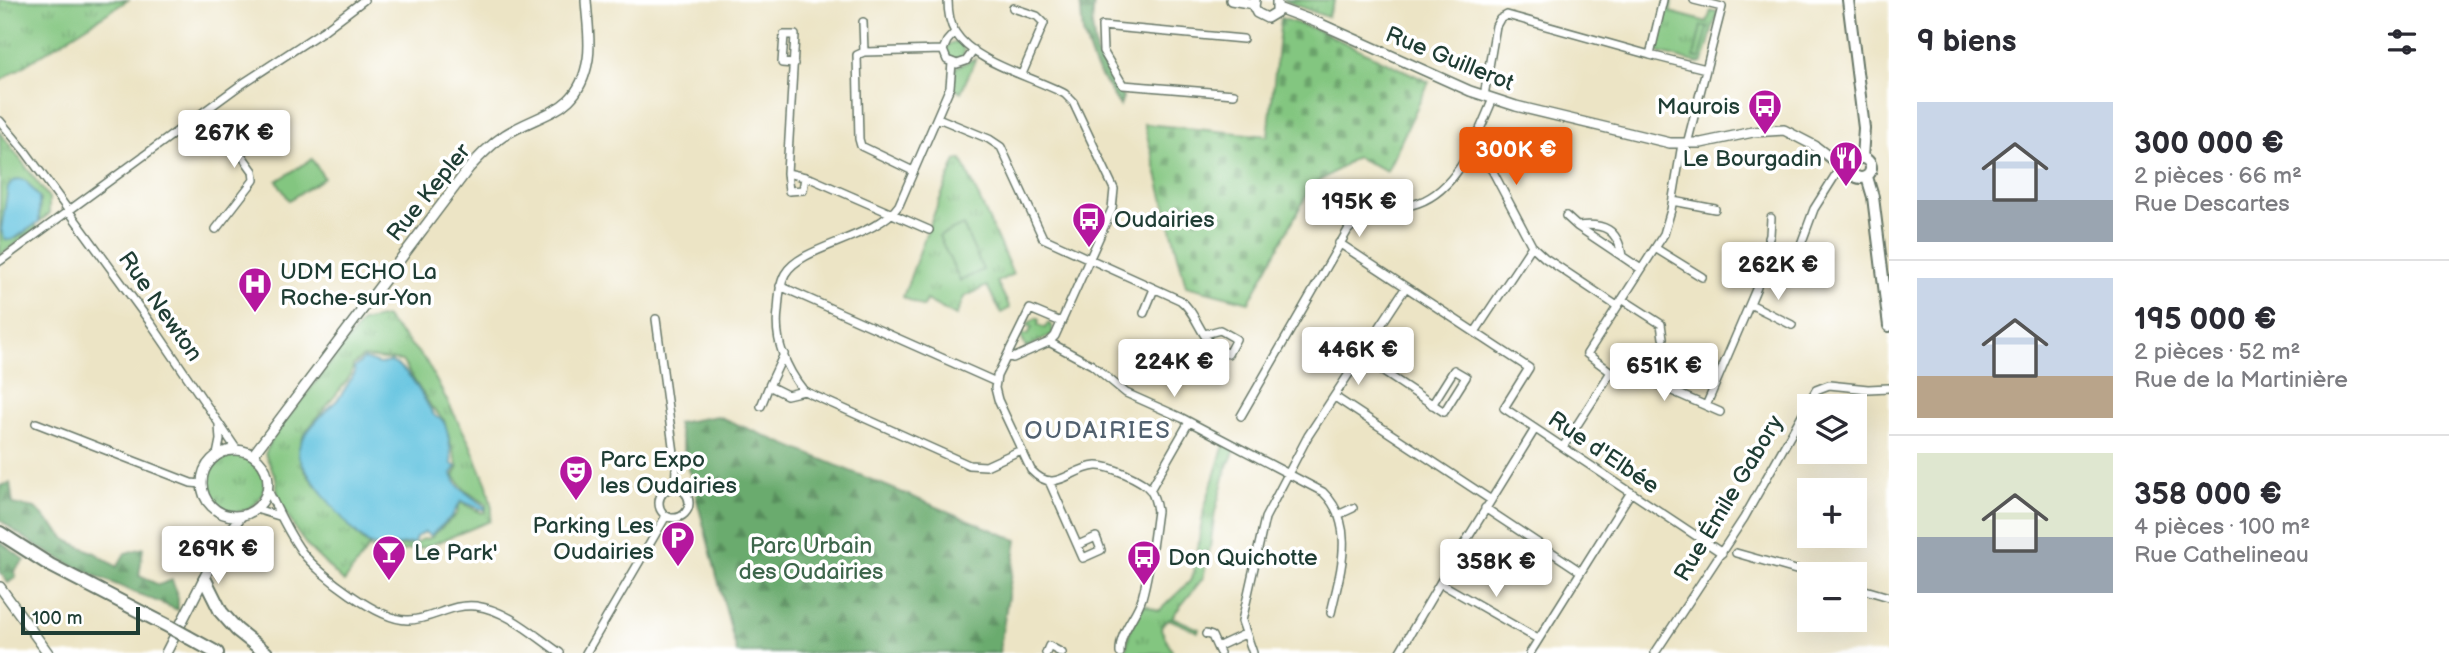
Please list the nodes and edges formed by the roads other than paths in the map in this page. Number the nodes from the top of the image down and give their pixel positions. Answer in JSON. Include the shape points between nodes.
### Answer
{"nodes":[{"id":1,"x":364,"y":0,"type":"edge"},
{"id":2,"x":586,"y":0,"type":"edge"},
{"id":3,"x":948,"y":0,"type":"edge"},
{"id":4,"x":1231,"y":0,"type":"edge"},
{"id":5,"x":1663,"y":0,"type":"edge"},
{"id":6,"x":1694,"y":0,"type":"edge"},
{"id":7,"x":1848,"y":0,"type":"edge"},
{"id":8,"x":1255,"y":2,"type":"edge"},
{"id":9,"x":1278,"y":4,"type":"edge"},
{"id":10,"x":1013,"y":8,"type":"dead end"},
{"id":11,"x":863,"y":22,"type":"dead end"},
{"id":12,"x":955,"y":32,"type":"junction"},
{"id":13,"x":1243,"y":38,"type":"dead end"},
{"id":14,"x":943,"y":50,"type":"junction"},
{"id":15,"x":974,"y":50,"type":"junction"},
{"id":16,"x":864,"y":52,"type":"junction"},
{"id":17,"x":1650,"y":55,"type":"junction"},
{"id":18,"x":952,"y":63,"type":"junction"},
{"id":19,"x":794,"y":64,"type":"dead end"},
{"id":20,"x":1706,"y":69,"type":"junction"},
{"id":21,"x":1022,"y":74,"type":"junction"},
{"id":22,"x":1234,"y":94,"type":"dead end"},
{"id":23,"x":1488,"y":98,"type":"junction"},
{"id":24,"x":208,"y":109,"type":"junction"},
{"id":25,"x":938,"y":118,"type":"junction"},
{"id":26,"x":0,"y":121,"type":"edge"},
{"id":27,"x":1685,"y":144,"type":"junction"},
{"id":28,"x":1471,"y":148,"type":"junction"},
{"id":29,"x":1862,"y":158,"type":"junction"},
{"id":30,"x":1847,"y":164,"type":"junction"},
{"id":31,"x":913,"y":171,"type":"junction"},
{"id":32,"x":787,"y":173,"type":"junction"},
{"id":33,"x":805,"y":177,"type":"junction"},
{"id":34,"x":1867,"y":177,"type":"junction"},
{"id":35,"x":1673,"y":201,"type":"junction"},
{"id":36,"x":1715,"y":209,"type":"dead end"},
{"id":37,"x":69,"y":211,"type":"junction"},
{"id":38,"x":892,"y":215,"type":"junction"},
{"id":39,"x":1566,"y":216,"type":"dead end"},
{"id":40,"x":1771,"y":218,"type":"dead end"},
{"id":41,"x":1577,"y":226,"type":"junction"},
{"id":42,"x":216,"y":229,"type":"dead end"},
{"id":43,"x":929,"y":230,"type":"dead end"},
{"id":44,"x":1339,"y":243,"type":"junction"},
{"id":45,"x":1532,"y":246,"type":"junction"},
{"id":46,"x":1655,"y":248,"type":"junction"},
{"id":47,"x":1622,"y":256,"type":"junction"},
{"id":48,"x":1797,"y":256,"type":"dead end"},
{"id":49,"x":1089,"y":260,"type":"junction"},
{"id":50,"x":0,"y":261,"type":"edge"},
{"id":51,"x":1641,"y":269,"type":"junction"},
{"id":52,"x":1702,"y":277,"type":"dead end"},
{"id":53,"x":780,"y":286,"type":"junction"},
{"id":54,"x":1406,"y":287,"type":"junction"},
{"id":55,"x":1154,"y":289,"type":"junction"},
{"id":56,"x":1622,"y":299,"type":"junction"},
{"id":57,"x":1750,"y":304,"type":"junction"},
{"id":58,"x":1617,"y":306,"type":"junction"},
{"id":59,"x":1888,"y":310,"type":"edge"},
{"id":60,"x":1143,"y":313,"type":"dead end"},
{"id":61,"x":656,"y":319,"type":"dead end"},
{"id":62,"x":1061,"y":323,"type":"junction"},
{"id":63,"x":1792,"y":325,"type":"dead end"},
{"id":64,"x":1889,"y":327,"type":"edge"},
{"id":65,"x":1475,"y":332,"type":"junction"},
{"id":66,"x":1205,"y":334,"type":"dead end"},
{"id":67,"x":1663,"y":338,"type":"dead end"},
{"id":68,"x":1049,"y":342,"type":"junction"},
{"id":69,"x":783,"y":354,"type":"junction"},
{"id":70,"x":1008,"y":356,"type":"junction"},
{"id":71,"x":1361,"y":358,"type":"junction"},
{"id":72,"x":1611,"y":372,"type":"junction"},
{"id":73,"x":996,"y":382,"type":"junction"},
{"id":74,"x":769,"y":386,"type":"junction"},
{"id":75,"x":1889,"y":388,"type":"edge"},
{"id":76,"x":804,"y":391,"type":"junction"},
{"id":77,"x":1335,"y":397,"type":"junction"},
{"id":78,"x":1432,"y":405,"type":"junction"},
{"id":79,"x":761,"y":406,"type":"dead end"},
{"id":80,"x":1706,"y":406,"type":"junction"},
{"id":81,"x":1720,"y":412,"type":"dead end"},
{"id":82,"x":1241,"y":416,"type":"dead end"},
{"id":83,"x":1189,"y":422,"type":"junction"},
{"id":84,"x":36,"y":423,"type":"dead end"},
{"id":85,"x":219,"y":424,"type":"junction"},
{"id":86,"x":1535,"y":429,"type":"junction"},
{"id":87,"x":1563,"y":447,"type":"junction"},
{"id":88,"x":237,"y":450,"type":"junction"},
{"id":89,"x":1021,"y":450,"type":"junction"},
{"id":90,"x":217,"y":455,"type":"junction"},
{"id":91,"x":253,"y":455,"type":"junction"},
{"id":92,"x":1288,"y":475,"type":"junction"},
{"id":93,"x":1049,"y":481,"type":"junction"},
{"id":94,"x":202,"y":484,"type":"junction"},
{"id":95,"x":675,"y":487,"type":"junction"},
{"id":96,"x":268,"y":490,"type":"junction"},
{"id":97,"x":1150,"y":490,"type":"junction"},
{"id":98,"x":1631,"y":492,"type":"junction"},
{"id":99,"x":1491,"y":500,"type":"junction"},
{"id":100,"x":1353,"y":508,"type":"dead end"},
{"id":101,"x":1486,"y":508,"type":"junction"},
{"id":102,"x":256,"y":509,"type":"junction"},
{"id":103,"x":215,"y":510,"type":"junction"},
{"id":104,"x":1338,"y":515,"type":"junction"},
{"id":105,"x":241,"y":516,"type":"junction"},
{"id":106,"x":280,"y":516,"type":"junction"},
{"id":107,"x":666,"y":516,"type":"junction"},
{"id":108,"x":0,"y":533,"type":"edge"},
{"id":109,"x":226,"y":537,"type":"junction"},
{"id":110,"x":1078,"y":545,"type":"dead end"},
{"id":111,"x":1722,"y":553,"type":"junction"},
{"id":112,"x":1736,"y":553,"type":"dead end"},
{"id":113,"x":1580,"y":570,"type":"junction"},
{"id":114,"x":1797,"y":570,"type":"edge"},
{"id":115,"x":205,"y":580,"type":"junction"},
{"id":116,"x":1440,"y":583,"type":"junction"},
{"id":117,"x":0,"y":586,"type":"edge"},
{"id":118,"x":1867,"y":591,"type":"edge"},
{"id":119,"x":1889,"y":597,"type":"edge"},
{"id":120,"x":1331,"y":613,"type":"dead end"},
{"id":121,"x":1243,"y":630,"type":"junction"},
{"id":122,"x":1206,"y":634,"type":"dead end"},
{"id":123,"x":1538,"y":639,"type":"junction"},
{"id":124,"x":1218,"y":650,"type":"edge"},
{"id":125,"x":48,"y":653,"type":"edge"},
{"id":126,"x":166,"y":653,"type":"edge"},
{"id":127,"x":216,"y":653,"type":"edge"},
{"id":128,"x":266,"y":653,"type":"edge"},
{"id":129,"x":559,"y":653,"type":"edge"},
{"id":130,"x":586,"y":653,"type":"edge"},
{"id":131,"x":1046,"y":653,"type":"edge"},
{"id":132,"x":1062,"y":653,"type":"edge"},
{"id":133,"x":1120,"y":653,"type":"edge"},
{"id":134,"x":1253,"y":653,"type":"edge"},
{"id":135,"x":1399,"y":653,"type":"edge"},
{"id":136,"x":1530,"y":653,"type":"edge"},
{"id":137,"x":1655,"y":653,"type":"edge"}],
"edges":[{"from":1,"to":24,"type":"street"},
{"from":2,"to":91,"type":"street","name":"Rue Kepler","via":[[586,70],[567,104],[504,136],[469,168]]},
{"from":3,"to":12,"type":"street"},
{"from":4,"to":8,"type":"street"},
{"from":5,"to":17,"type":"street"},
{"from":6,"to":20,"type":"street","via":[[1721,7]]},
{"from":7,"to":29,"type":"main road","via":[[1864,128]]},
{"from":8,"to":9,"type":"street","name":"Rue Guillerot","via":[[1262,17],[1274,15]]},
{"from":9,"to":23,"type":"street","name":"Rue Guillerot"},
{"from":10,"to":21,"type":"street","via":[[1044,23]]},
{"from":11,"to":16,"type":"street"},
{"from":12,"to":14,"type":"street"},
{"from":12,"to":15,"type":"street"},
{"from":13,"to":22,"type":"street","via":[[1102,26],[1103,51],[1123,85]]},
{"from":14,"to":16,"type":"street"},
{"from":14,"to":18,"type":"street"},
{"from":15,"to":18,"type":"street","via":[[965,61]]},
{"from":15,"to":21,"type":"street"},
{"from":16,"to":31,"type":"street","via":[[856,58],[861,146]]},
{"from":17,"to":20,"type":"street"},
{"from":17,"to":23,"type":"street","via":[[1507,15],[1496,26]]},
{"from":18,"to":25,"type":"street","via":[[950,87]]},
{"from":19,"to":32,"type":"street"},
{"from":20,"to":27,"type":"street"},
{"from":21,"to":49,"type":"street","via":[[1073,102],[1114,189],[1112,209]]},
{"from":23,"to":27,"type":"street","name":"Rue Guillerot","via":[[1653,141]]},
{"from":23,"to":28,"type":"street"},
{"from":24,"to":37,"type":"street"},
{"from":24,"to":42,"type":"street","via":[[253,171],[254,180]]},
{"from":25,"to":31,"type":"street"},
{"from":25,"to":49,"type":"street","via":[[1001,147],[1043,237]]},
{"from":26,"to":37,"type":"street","name":"Rue Newton"},
{"from":27,"to":30,"type":"street","name":"Rue Guillerot","via":[[1784,130]]},
{"from":27,"to":35,"type":"street"},
{"from":28,"to":44,"type":"street","via":[[1452,177],[1429,198],[1362,219]]},
{"from":28,"to":45,"type":"street","via":[[1492,170]]},
{"from":29,"to":30,"type":"main road"},
{"from":29,"to":34,"type":"main road","via":[[1872,168]]},
{"from":30,"to":34,"type":"main road","via":[[1854,175]]},
{"from":30,"to":48,"type":"street","via":[[1814,209]]},
{"from":31,"to":38,"type":"street"},
{"from":32,"to":33,"type":"street"},
{"from":32,"to":33,"type":"street","via":[[789,191],[803,190]]},
{"from":33,"to":38,"type":"street"},
{"from":34,"to":59,"type":"main road"},
{"from":35,"to":36,"type":"street"},
{"from":35,"to":46,"type":"street","via":[[1668,224]]},
{"from":37,"to":50,"type":"street"},
{"from":37,"to":85,"type":"street","name":"Rue Newton"},
{"from":38,"to":43,"type":"street"},
{"from":38,"to":53,"type":"street","via":[[797,262]]},
{"from":39,"to":41,"type":"street"},
{"from":40,"to":57,"type":"street","via":[[1758,288]]},
{"from":41,"to":47,"type":"street"},
{"from":41,"to":47,"type":"street","via":[[1608,229],[1615,234]]},
{"from":44,"to":54,"type":"street"},
{"from":44,"to":82,"type":"street"},
{"from":45,"to":58,"type":"street"},
{"from":45,"to":65,"type":"street"},
{"from":46,"to":51,"type":"street"},
{"from":46,"to":52,"type":"street"},
{"from":47,"to":51,"type":"street"},
{"from":49,"to":55,"type":"street"},
{"from":49,"to":62,"type":"street"},
{"from":51,"to":56,"type":"street"},
{"from":53,"to":69,"type":"street","via":[[776,332]]},
{"from":53,"to":73,"type":"street"},
{"from":54,"to":65,"type":"street"},
{"from":54,"to":71,"type":"street"},
{"from":55,"to":60,"type":"street"},
{"from":55,"to":66,"type":"street","via":[[1185,304]]},
{"from":56,"to":58,"type":"street"},
{"from":56,"to":67,"type":"street","via":[[1661,324]]},
{"from":57,"to":63,"type":"street"},
{"from":57,"to":80,"type":"street"},
{"from":58,"to":72,"type":"street","via":[[1587,354]]},
{"from":59,"to":64,"type":"main road"},
{"from":61,"to":95,"type":"street"},
{"from":62,"to":68,"type":"street"},
{"from":62,"to":70,"type":"street","via":[[1030,309]]},
{"from":65,"to":86,"type":"street","name":"Rue d'Elbée","via":[[1529,368],[1504,408]]},
{"from":68,"to":70,"type":"street","via":[[1013,358]]},
{"from":68,"to":83,"type":"street","via":[[1092,365],[1126,393]]},
{"from":69,"to":74,"type":"street"},
{"from":69,"to":76,"type":"street"},
{"from":70,"to":73,"type":"street"},
{"from":71,"to":77,"type":"street"},
{"from":71,"to":78,"type":"street"},
{"from":72,"to":80,"type":"street","via":[[1624,370]]},
{"from":72,"to":87,"type":"street"},
{"from":73,"to":89,"type":"street","via":[[996,394]]},
{"from":74,"to":76,"type":"street","via":[[787,395]]},
{"from":74,"to":79,"type":"street"},
{"from":75,"to":111,"type":"street","name":"Rue Émile Gabory","via":[[1829,385],[1816,390]]},
{"from":76,"to":89,"type":"street","via":[[968,465],[986,466]]},
{"from":77,"to":92,"type":"street"},
{"from":77,"to":99,"type":"street"},
{"from":78,"to":78,"type":"street","via":[[1444,412],[1466,377],[1454,370]]},
{"from":80,"to":81,"type":"street"},
{"from":83,"to":92,"type":"street"},
{"from":83,"to":97,"type":"street"},
{"from":84,"to":94,"type":"street"},
{"from":85,"to":88,"type":"street","name":"Rue Newton"},
{"from":85,"to":90,"type":"street"},
{"from":86,"to":87,"type":"street","name":"Rue d'Elbée"},
{"from":86,"to":99,"type":"street"},
{"from":87,"to":98,"type":"street","name":"Rue d'Elbée"},
{"from":88,"to":90,"type":"street"},
{"from":88,"to":91,"type":"street"},
{"from":89,"to":93,"type":"street","via":[[1038,478]]},
{"from":90,"to":94,"type":"street","via":[[203,473]]},
{"from":91,"to":96,"type":"street","via":[[266,471]]},
{"from":92,"to":104,"type":"street","via":[[1323,492]]},
{"from":92,"to":121,"type":"street","via":[[1265,518]]},
{"from":93,"to":97,"type":"street","via":[[1103,466]]},
{"from":93,"to":110,"type":"street"},
{"from":94,"to":103,"type":"street"},
{"from":95,"to":107,"type":"street","via":[[661,495],[660,508]]},
{"from":95,"to":107,"type":"street","via":[[688,496],[688,510],[678,518]]},
{"from":96,"to":102,"type":"street"},
{"from":96,"to":106,"type":"street"},
{"from":97,"to":133,"type":"street","via":[[1157,511],[1155,528],[1141,599],[1124,631]]},
{"from":98,"to":111,"type":"street","name":"Rue d'Elbée"},
{"from":98,"to":113,"type":"street"},
{"from":99,"to":101,"type":"street"},
{"from":100,"to":104,"type":"street"},
{"from":101,"to":113,"type":"street"},
{"from":101,"to":116,"type":"street"},
{"from":102,"to":105,"type":"street"},
{"from":102,"to":106,"type":"street"},
{"from":103,"to":105,"type":"street"},
{"from":103,"to":109,"type":"street"},
{"from":104,"to":120,"type":"street","via":[[1345,539]]},
{"from":105,"to":109,"type":"street"},
{"from":106,"to":129,"type":"street","via":[[311,562],[378,612],[412,620],[448,608],[475,606],[502,614]]},
{"from":107,"to":130,"type":"street"},
{"from":108,"to":127,"type":"main road","bridge":true,"via":[[50,565]]},
{"from":109,"to":115,"type":"street"},
{"from":111,"to":137,"type":"street","name":"Rue Émile Gabory"},
{"from":112,"to":114,"type":"street"},
{"from":113,"to":123,"type":"street"},
{"from":115,"to":126,"type":"street"},
{"from":115,"to":128,"type":"main road","via":[[226,618]]},
{"from":116,"to":123,"type":"street"},
{"from":116,"to":135,"type":"street"},
{"from":117,"to":125,"type":"street"},
{"from":118,"to":119,"type":"street"},
{"from":121,"to":124,"type":"street"},
{"from":121,"to":134,"type":"street"},
{"from":122,"to":124,"type":"street","via":[[1212,636]]},
{"from":123,"to":136,"type":"street"},
{"from":131,"to":132,"type":"street","via":[[1049,646]]}]}
